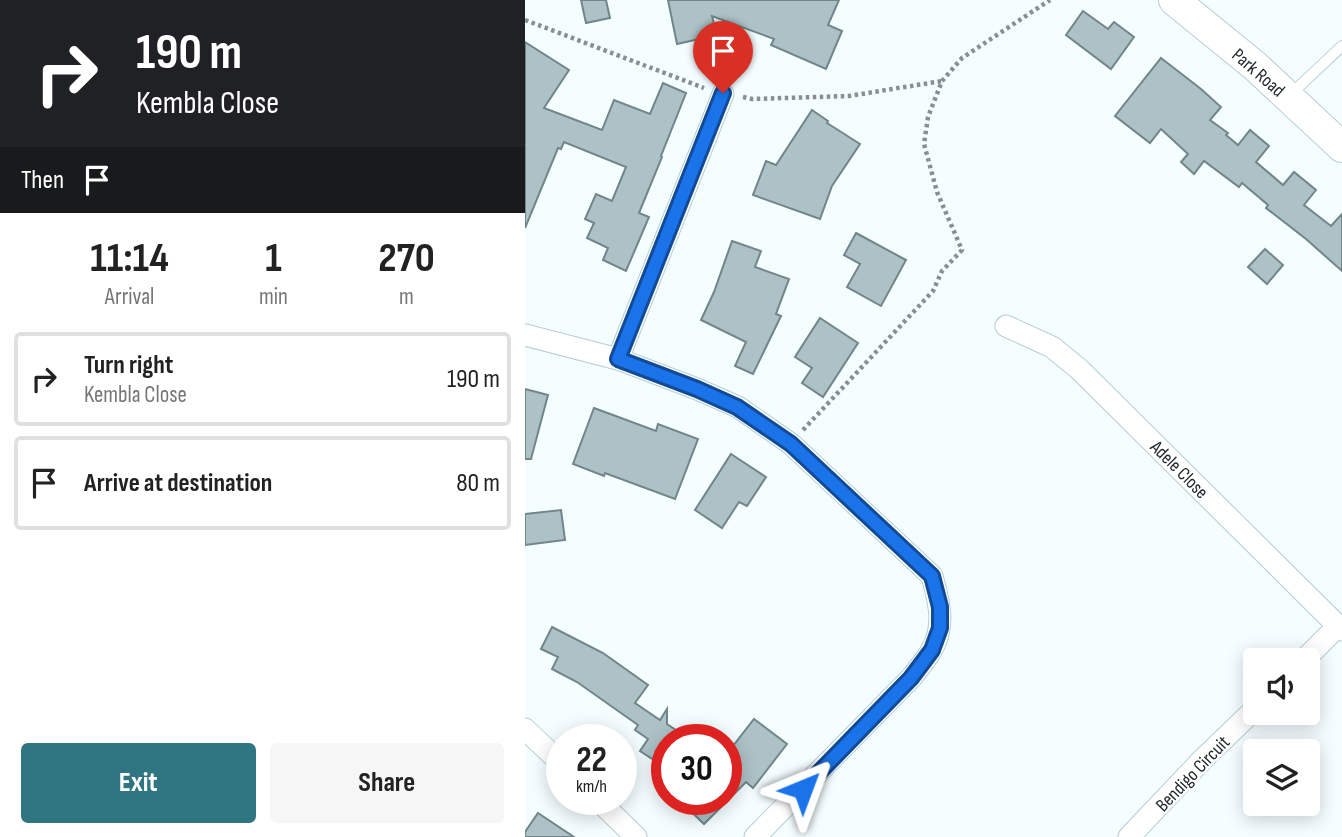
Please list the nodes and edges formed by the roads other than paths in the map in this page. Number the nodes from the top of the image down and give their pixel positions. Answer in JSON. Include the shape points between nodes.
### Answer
{"nodes":[{"id":1,"x":1174,"y":0,"type":"edge"},
{"id":2,"x":1342,"y":46,"type":"edge"},
{"id":3,"x":723,"y":93,"type":"road end"},
{"id":4,"x":1288,"y":97,"type":"junction"},
{"id":5,"x":1342,"y":147,"type":"edge"},
{"id":6,"x":1006,"y":326,"type":"dead end"},
{"id":7,"x":525,"y":335,"type":"edge"},
{"id":8,"x":618,"y":359,"type":"junction"},
{"id":9,"x":1340,"y":628,"type":"edge"},
{"id":10,"x":1318,"y":648,"type":"edge"},
{"id":11,"x":1243,"y":721,"type":"edge"},
{"id":12,"x":525,"y":729,"type":"edge"},
{"id":13,"x":546,"y":749,"type":"edge"},
{"id":14,"x":613,"y":815,"type":"edge"},
{"id":15,"x":636,"y":837,"type":"edge"},
{"id":16,"x":755,"y":837,"type":"edge"},
{"id":17,"x":1129,"y":837,"type":"edge"}],
"edges":[{"from":1,"to":4,"type":"street","name":"Park Road"},
{"from":2,"to":4,"type":"lane"},
{"from":3,"to":8,"type":"street"},
{"from":4,"to":5,"type":"street","name":"Park Road"},
{"from":6,"to":9,"type":"street","name":"Adele Close","via":[[1052,346],[1079,369]]},
{"from":7,"to":8,"type":"street"},
{"from":8,"to":16,"type":"street","via":[[737,407],[791,444],[932,576],[940,607],[940,628],[932,650],[911,678]]},
{"from":9,"to":10,"type":"street"},
{"from":11,"to":17,"type":"street","name":"Bendigo Circuit"},
{"from":12,"to":13,"type":"street"},
{"from":14,"to":15,"type":"street"}]}
